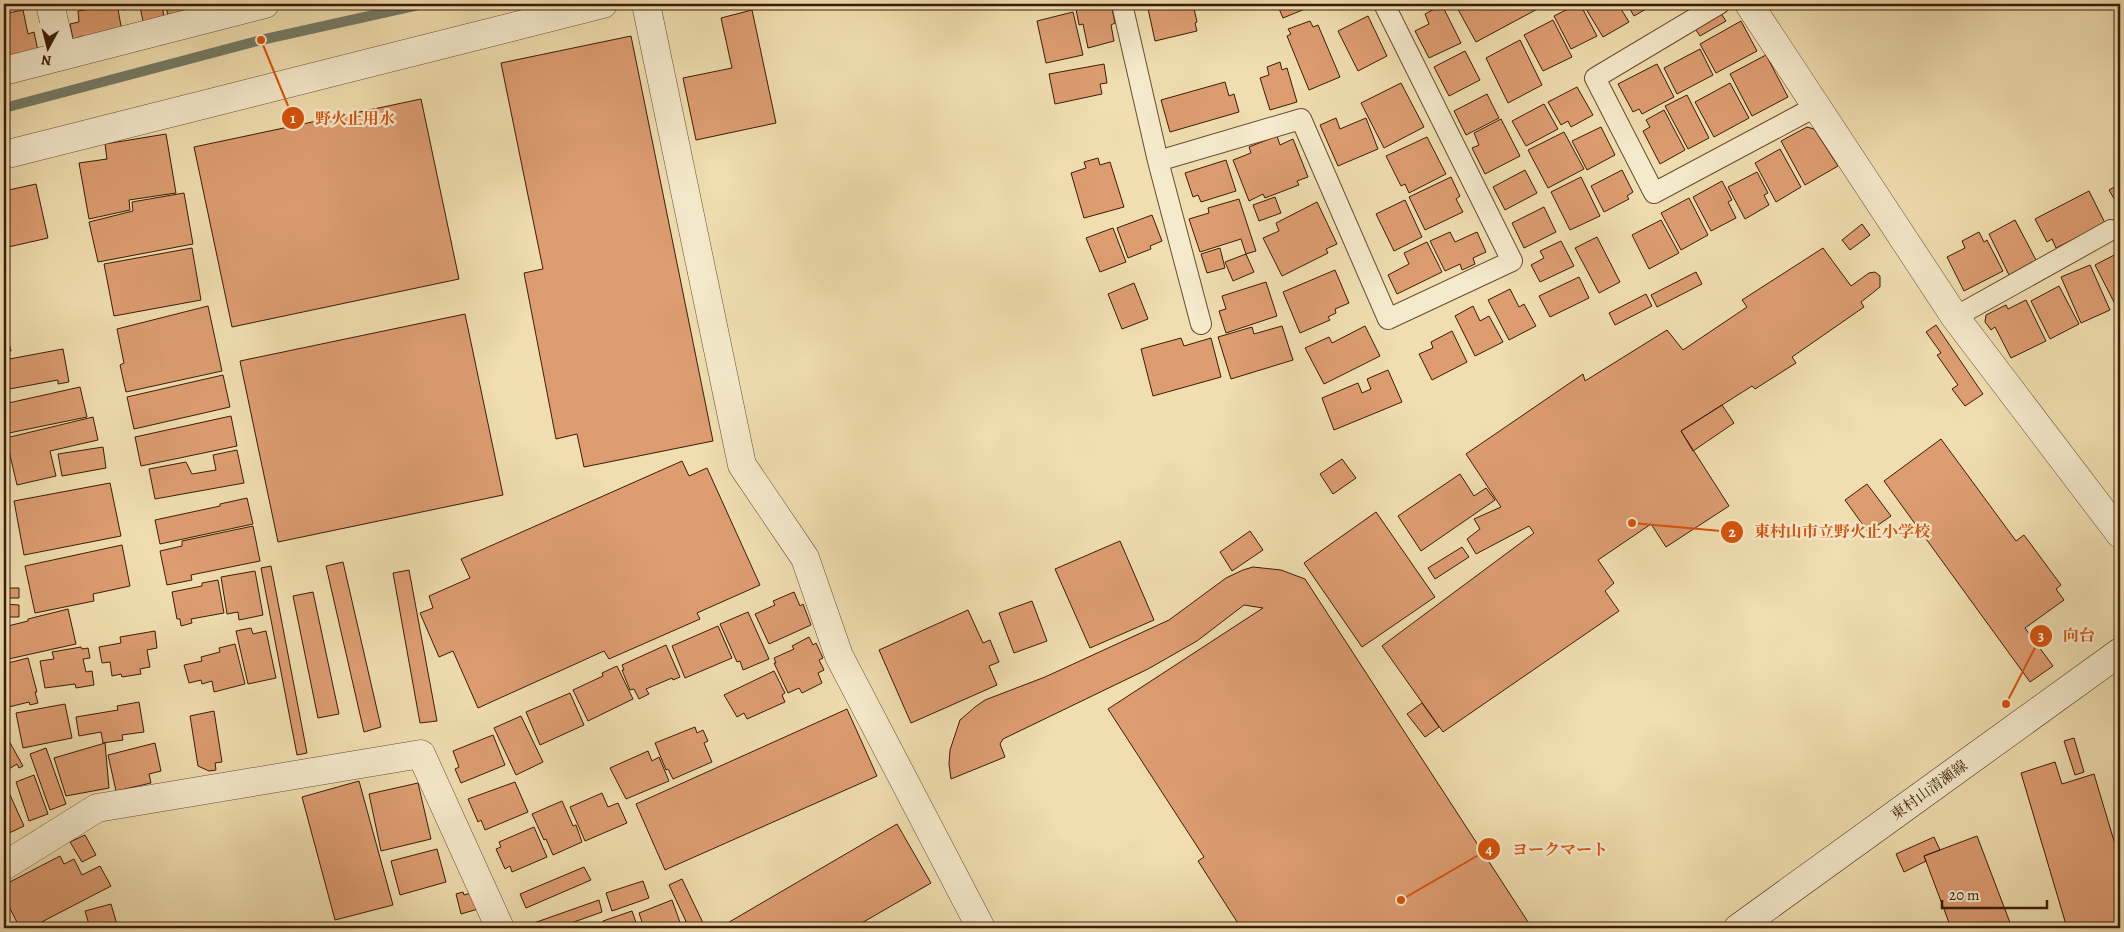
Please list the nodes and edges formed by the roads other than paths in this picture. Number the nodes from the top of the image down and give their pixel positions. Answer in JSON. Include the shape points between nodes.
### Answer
{"nodes":[{"id":1,"x":50,"y":4,"type":"edge"},
{"id":2,"x":264,"y":4,"type":"edge"},
{"id":3,"x":603,"y":4,"type":"edge"},
{"id":4,"x":646,"y":4,"type":"edge"},
{"id":5,"x":1122,"y":4,"type":"edge"},
{"id":6,"x":1384,"y":4,"type":"edge"},
{"id":7,"x":1719,"y":4,"type":"edge"},
{"id":8,"x":1749,"y":4,"type":"edge"},
{"id":9,"x":224,"y":9,"type":"edge"},
{"id":10,"x":62,"y":56,"type":"junction"},
{"id":11,"x":4,"y":71,"type":"edge"},
{"id":12,"x":1817,"y":106,"type":"junction"},
{"id":13,"x":4,"y":155,"type":"edge"},
{"id":14,"x":1158,"y":161,"type":"junction"},
{"id":15,"x":2111,"y":230,"type":"dead end"},
{"id":16,"x":1956,"y":317,"type":"junction"},
{"id":17,"x":1201,"y":324,"type":"dead end"},
{"id":18,"x":2120,"y":534,"type":"edge"},
{"id":19,"x":2120,"y":652,"type":"edge"},
{"id":20,"x":4,"y":866,"type":"edge"},
{"id":21,"x":500,"y":928,"type":"edge"},
{"id":22,"x":981,"y":928,"type":"edge"},
{"id":23,"x":1738,"y":928,"type":"edge"}],
"edges":[{"from":1,"to":10,"type":"street"},
{"from":2,"to":9,"type":"street"},
{"from":3,"to":13,"type":"street"},
{"from":4,"to":22,"type":"street","via":[[742,465],[805,558],[839,656]]},
{"from":5,"to":14,"type":"lane"},
{"from":6,"to":14,"type":"lane","via":[[1512,262],[1388,319],[1301,119]]},
{"from":7,"to":12,"type":"lane","via":[[1595,78],[1654,193]]},
{"from":8,"to":12,"type":"street"},
{"from":9,"to":10,"type":"street"},
{"from":10,"to":11,"type":"street"},
{"from":12,"to":16,"type":"street"},
{"from":14,"to":17,"type":"lane"},
{"from":15,"to":16,"type":"lane"},
{"from":16,"to":18,"type":"street"},
{"from":19,"to":23,"type":"street","name":"東村山清瀬線"},
{"from":20,"to":21,"type":"street","via":[[97,808],[421,754]]}]}
